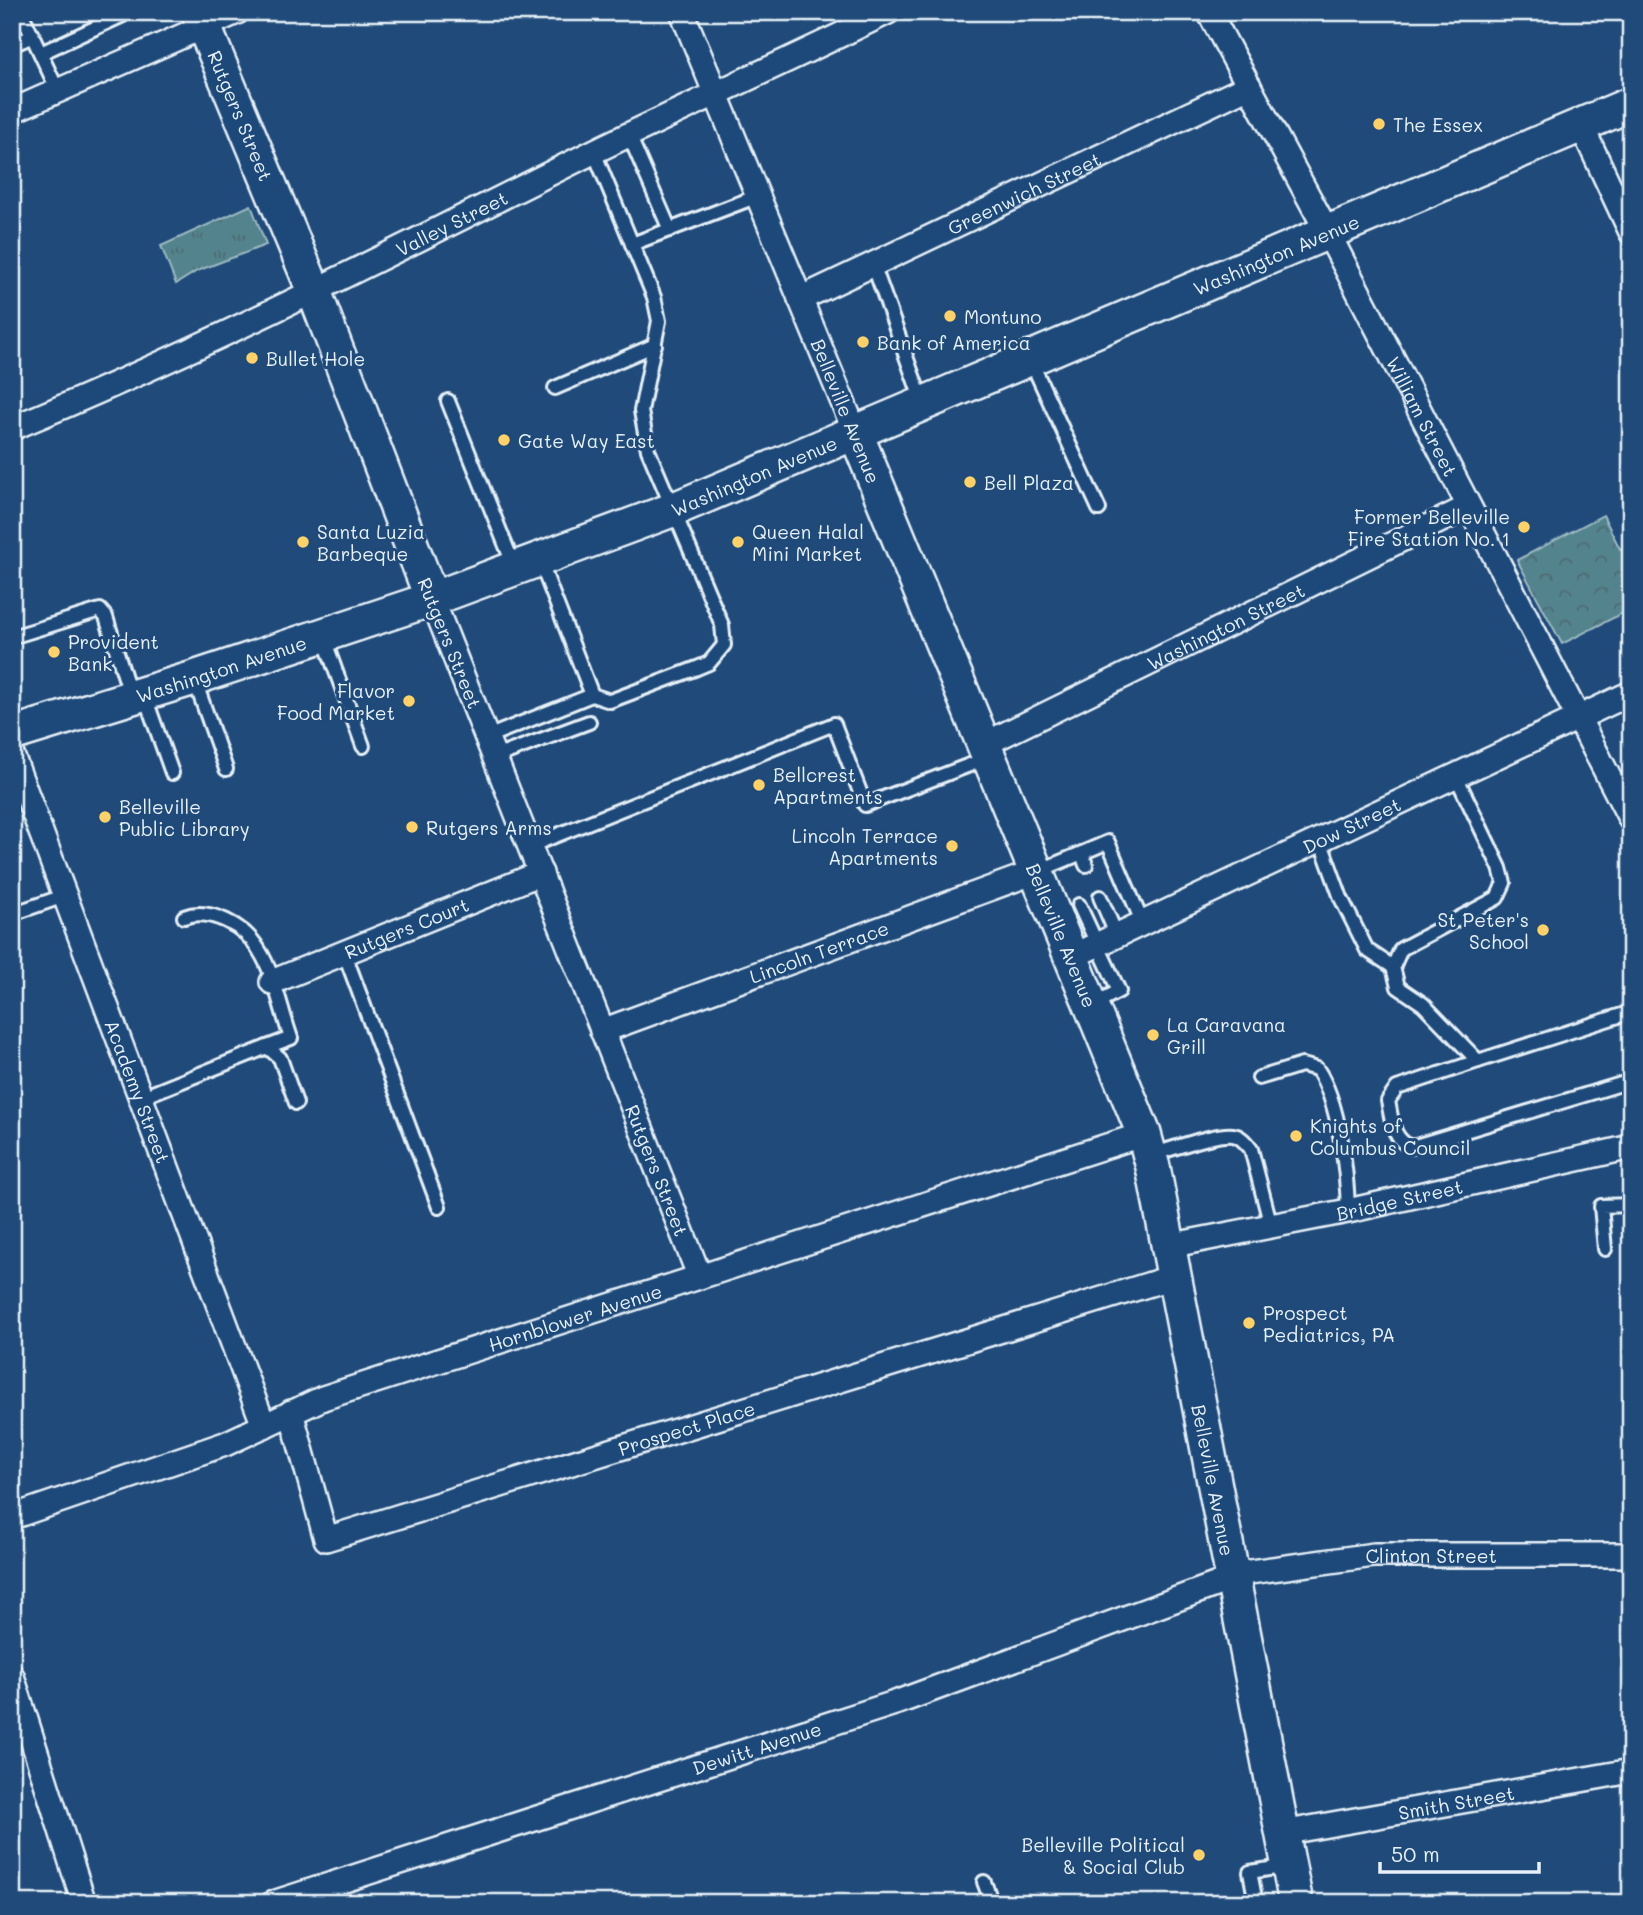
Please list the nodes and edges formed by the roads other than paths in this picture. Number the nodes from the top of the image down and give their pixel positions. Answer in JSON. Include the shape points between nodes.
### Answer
{"nodes":[{"id":1,"x":122,"y":12,"type":"edge"},
{"id":2,"x":237,"y":12,"type":"edge"},
{"id":3,"x":682,"y":12,"type":"edge"},
{"id":4,"x":888,"y":12,"type":"edge"},
{"id":5,"x":1209,"y":12,"type":"edge"},
{"id":6,"x":24,"y":13,"type":"edge"},
{"id":7,"x":201,"y":19,"type":"edge"},
{"id":8,"x":33,"y":36,"type":"junction"},
{"id":9,"x":12,"y":46,"type":"edge"},
{"id":10,"x":41,"y":54,"type":"junction"},
{"id":11,"x":1249,"y":86,"type":"junction"},
{"id":12,"x":58,"y":91,"type":"junction"},
{"id":13,"x":716,"y":95,"type":"junction"},
{"id":14,"x":1631,"y":104,"type":"edge"},
{"id":15,"x":12,"y":111,"type":"edge"},
{"id":16,"x":1581,"y":125,"type":"junction"},
{"id":17,"x":629,"y":135,"type":"junction"},
{"id":18,"x":594,"y":152,"type":"junction"},
{"id":19,"x":758,"y":196,"type":"junction"},
{"id":20,"x":670,"y":230,"type":"junction"},
{"id":21,"x":1631,"y":232,"type":"edge"},
{"id":22,"x":1328,"y":233,"type":"junction"},
{"id":23,"x":632,"y":244,"type":"junction"},
{"id":24,"x":873,"y":264,"type":"junction"},
{"id":25,"x":314,"y":291,"type":"junction"},
{"id":26,"x":800,"y":299,"type":"junction"},
{"id":27,"x":655,"y":345,"type":"junction"},
{"id":28,"x":1030,"y":359,"type":"junction"},
{"id":29,"x":555,"y":388,"type":"dead end"},
{"id":30,"x":449,"y":401,"type":"dead end"},
{"id":31,"x":923,"y":404,"type":"junction"},
{"id":32,"x":12,"y":428,"type":"edge"},
{"id":33,"x":856,"y":434,"type":"junction"},
{"id":34,"x":1468,"y":507,"type":"junction"},
{"id":35,"x":1100,"y":509,"type":"dead end"},
{"id":36,"x":672,"y":510,"type":"junction"},
{"id":37,"x":528,"y":565,"type":"junction"},
{"id":38,"x":432,"y":599,"type":"junction"},
{"id":39,"x":323,"y":636,"type":"junction"},
{"id":40,"x":12,"y":637,"type":"edge"},
{"id":41,"x":194,"y":678,"type":"junction"},
{"id":42,"x":1631,"y":693,"type":"edge"},
{"id":43,"x":592,"y":695,"type":"junction"},
{"id":44,"x":138,"y":696,"type":"junction"},
{"id":45,"x":1579,"y":716,"type":"junction"},
{"id":46,"x":589,"y":722,"type":"dead end"},
{"id":47,"x":12,"y":734,"type":"edge"},
{"id":48,"x":363,"y":746,"type":"dead end"},
{"id":49,"x":491,"y":747,"type":"junction"},
{"id":50,"x":986,"y":751,"type":"junction"},
{"id":51,"x":12,"y":755,"type":"edge"},
{"id":52,"x":226,"y":769,"type":"dead end"},
{"id":53,"x":172,"y":773,"type":"dead end"},
{"id":54,"x":1455,"y":774,"type":"junction"},
{"id":55,"x":1631,"y":820,"type":"edge"},
{"id":56,"x":1320,"y":840,"type":"junction"},
{"id":57,"x":530,"y":846,"type":"junction"},
{"id":58,"x":1054,"y":869,"type":"junction"},
{"id":59,"x":541,"y":873,"type":"junction"},
{"id":60,"x":64,"y":896,"type":"junction"},
{"id":61,"x":1100,"y":897,"type":"dead end"},
{"id":62,"x":1079,"y":905,"type":"dead end"},
{"id":63,"x":12,"y":914,"type":"edge"},
{"id":64,"x":184,"y":917,"type":"dead end"},
{"id":65,"x":1143,"y":924,"type":"junction"},
{"id":66,"x":1095,"y":946,"type":"junction"},
{"id":67,"x":344,"y":952,"type":"junction"},
{"id":68,"x":1393,"y":967,"type":"junction"},
{"id":69,"x":272,"y":982,"type":"junction"},
{"id":70,"x":1631,"y":1012,"type":"edge"},
{"id":71,"x":602,"y":1031,"type":"junction"},
{"id":72,"x":267,"y":1047,"type":"junction"},
{"id":73,"x":1478,"y":1061,"type":"junction"},
{"id":74,"x":1259,"y":1077,"type":"dead end"},
{"id":75,"x":1631,"y":1081,"type":"edge"},
{"id":76,"x":140,"y":1098,"type":"junction"},
{"id":77,"x":296,"y":1103,"type":"dead end"},
{"id":78,"x":1147,"y":1145,"type":"junction"},
{"id":79,"x":1631,"y":1147,"type":"edge"},
{"id":80,"x":1631,"y":1205,"type":"edge"},
{"id":81,"x":439,"y":1207,"type":"dead end"},
{"id":82,"x":1348,"y":1211,"type":"junction"},
{"id":83,"x":1271,"y":1226,"type":"junction"},
{"id":84,"x":1605,"y":1250,"type":"dead end"},
{"id":85,"x":1170,"y":1261,"type":"junction"},
{"id":86,"x":699,"y":1275,"type":"junction"},
{"id":87,"x":291,"y":1412,"type":"junction"},
{"id":88,"x":264,"y":1426,"type":"junction"},
{"id":89,"x":12,"y":1517,"type":"edge"},
{"id":90,"x":1631,"y":1555,"type":"edge"},
{"id":91,"x":1234,"y":1577,"type":"junction"},
{"id":92,"x":12,"y":1676,"type":"edge"},
{"id":93,"x":1631,"y":1771,"type":"edge"},
{"id":94,"x":1282,"y":1833,"type":"junction"},
{"id":95,"x":1288,"y":1866,"type":"junction"},
{"id":96,"x":984,"y":1882,"type":"dead end"},
{"id":97,"x":84,"y":1903,"type":"edge"},
{"id":98,"x":273,"y":1903,"type":"edge"},
{"id":99,"x":992,"y":1903,"type":"edge"},
{"id":100,"x":1256,"y":1903,"type":"edge"},
{"id":101,"x":1296,"y":1903,"type":"edge"}],
"edges":[{"from":1,"to":10,"type":"lane"},
{"from":2,"to":7,"type":"street"},
{"from":3,"to":13,"type":"street","name":"Belleville Avenue"},
{"from":4,"to":13,"type":"street","name":"Valley Street"},
{"from":5,"to":11,"type":"street","name":"William Street"},
{"from":6,"to":8,"type":"lane"},
{"from":7,"to":12,"type":"street"},
{"from":7,"to":25,"type":"main road","name":"Rutgers Street"},
{"from":8,"to":9,"type":"lane"},
{"from":8,"to":10,"type":"lane"},
{"from":10,"to":12,"type":"lane"},
{"from":11,"to":22,"type":"street","name":"William Street"},
{"from":11,"to":24,"type":"street","name":"Greenwich Street"},
{"from":12,"to":15,"type":"street"},
{"from":13,"to":17,"type":"street","name":"Valley Street"},
{"from":13,"to":19,"type":"street","name":"Belleville Avenue"},
{"from":14,"to":16,"type":"main road","name":"Washington Avenue"},
{"from":16,"to":21,"type":"street"},
{"from":16,"to":22,"type":"main road","name":"Washington Avenue"},
{"from":17,"to":18,"type":"street","name":"Valley Street"},
{"from":17,"to":20,"type":"lane"},
{"from":18,"to":23,"type":"lane"},
{"from":18,"to":25,"type":"street","name":"Valley Street"},
{"from":19,"to":20,"type":"lane"},
{"from":19,"to":26,"type":"street","name":"Belleville Avenue"},
{"from":20,"to":23,"type":"lane"},
{"from":22,"to":28,"type":"main road","name":"Washington Avenue"},
{"from":22,"to":34,"type":"street","name":"William Street"},
{"from":23,"to":27,"type":"lane","via":[[654,297],[659,321]]},
{"from":24,"to":26,"type":"street","name":"Greenwich Street"},
{"from":24,"to":31,"type":"lane"},
{"from":25,"to":32,"type":"street","name":"Valley Street"},
{"from":25,"to":38,"type":"main road","name":"Rutgers Street"},
{"from":26,"to":33,"type":"street","name":"Belleville Avenue"},
{"from":27,"to":29,"type":"lane"},
{"from":27,"to":36,"type":"lane","via":[[641,411],[648,450]]},
{"from":28,"to":31,"type":"main road","name":"Washington Avenue"},
{"from":28,"to":35,"type":"lane"},
{"from":30,"to":37,"type":"lane"},
{"from":31,"to":33,"type":"main road","name":"Washington Avenue"},
{"from":33,"to":36,"type":"main road","name":"Washington Avenue"},
{"from":33,"to":50,"type":"main road","name":"Belleville Avenue"},
{"from":34,"to":45,"type":"street","name":"William Street"},
{"from":34,"to":50,"type":"street","name":"Washington Street"},
{"from":36,"to":37,"type":"main road","name":"Washington Avenue"},
{"from":36,"to":43,"type":"lane","via":[[722,625],[724,645],[709,663],[610,701]]},
{"from":37,"to":38,"type":"main road","name":"Washington Avenue"},
{"from":37,"to":43,"type":"lane"},
{"from":38,"to":39,"type":"main road","name":"Washington Avenue"},
{"from":38,"to":49,"type":"street","name":"Rutgers Street"},
{"from":39,"to":41,"type":"main road","name":"Washington Avenue"},
{"from":39,"to":48,"type":"lane"},
{"from":40,"to":44,"type":"lane","via":[[100,610]]},
{"from":41,"to":44,"type":"main road","name":"Washington Avenue"},
{"from":41,"to":52,"type":"lane"},
{"from":42,"to":45,"type":"street","name":"Dow Street"},
{"from":43,"to":49,"type":"lane"},
{"from":44,"to":47,"type":"main road","name":"Washington Avenue"},
{"from":44,"to":53,"type":"lane"},
{"from":45,"to":54,"type":"street","name":"Dow Street"},
{"from":45,"to":55,"type":"street","name":"William Street"},
{"from":46,"to":49,"type":"lane"},
{"from":49,"to":57,"type":"street","name":"Rutgers Street"},
{"from":50,"to":57,"type":"lane","via":[[865,805],[834,724]]},
{"from":50,"to":58,"type":"main road","name":"Belleville Avenue"},
{"from":51,"to":60,"type":"street","name":"Academy Street"},
{"from":54,"to":56,"type":"street","name":"Dow Street"},
{"from":54,"to":68,"type":"lane","via":[[1504,883],[1497,898],[1401,949]]},
{"from":56,"to":65,"type":"street","name":"Dow Street"},
{"from":56,"to":68,"type":"lane","via":[[1367,950]]},
{"from":57,"to":59,"type":"street","name":"Rutgers Street"},
{"from":58,"to":65,"type":"lane","via":[[1084,859],[1108,842]]},
{"from":58,"to":66,"type":"main road","name":"Belleville Avenue"},
{"from":58,"to":71,"type":"street","name":"Lincoln Terrace"},
{"from":59,"to":67,"type":"street","name":"Rutgers Court"},
{"from":59,"to":71,"type":"street","name":"Rutgers Street"},
{"from":60,"to":63,"type":"lane"},
{"from":60,"to":76,"type":"street","name":"Academy Street"},
{"from":61,"to":66,"type":"lane"},
{"from":62,"to":66,"type":"lane"},
{"from":64,"to":69,"type":"lane","via":[[214,915],[234,925],[259,949]]},
{"from":65,"to":66,"type":"street","name":"Dow Street"},
{"from":66,"to":78,"type":"main road","name":"Belleville Avenue","via":[[1090,1005]]},
{"from":67,"to":69,"type":"street","name":"Rutgers Court"},
{"from":67,"to":81,"type":"lane"},
{"from":68,"to":73,"type":"lane","via":[[1398,987],[1423,1004]]},
{"from":69,"to":72,"type":"lane","via":[[291,1038]]},
{"from":70,"to":73,"type":"lane"},
{"from":71,"to":86,"type":"street","name":"Rutgers Street"},
{"from":72,"to":76,"type":"lane"},
{"from":72,"to":77,"type":"lane","via":[[279,1058]]},
{"from":73,"to":75,"type":"lane","via":[[1397,1088],[1388,1101],[1402,1143],[1412,1147]]},
{"from":74,"to":82,"type":"lane","via":[[1302,1065],[1317,1069],[1326,1083],[1347,1169]]},
{"from":76,"to":88,"type":"street","name":"Academy Street"},
{"from":78,"to":83,"type":"lane","via":[[1233,1135],[1242,1139],[1251,1149]]},
{"from":78,"to":85,"type":"main road","name":"Belleville Avenue"},
{"from":78,"to":86,"type":"street","name":"Hornblower Avenue"},
{"from":79,"to":82,"type":"street","name":"Bridge Street"},
{"from":80,"to":84,"type":"lane","via":[[1601,1206]]},
{"from":82,"to":83,"type":"street","name":"Bridge Street"},
{"from":83,"to":85,"type":"street","name":"Bridge Street"},
{"from":85,"to":87,"type":"street","name":"Prospect Place","via":[[326,1539]]},
{"from":85,"to":91,"type":"main road","name":"Belleville Avenue"},
{"from":86,"to":87,"type":"street","name":"Hornblower Avenue"},
{"from":87,"to":88,"type":"street","name":"Hornblower Avenue"},
{"from":88,"to":89,"type":"street","name":"Hornblower Avenue","via":[[225,1444]]},
{"from":90,"to":91,"type":"street","name":"Clinton Street","via":[[1374,1555],[1264,1568]]},
{"from":91,"to":94,"type":"main road","name":"Belleville Avenue"},
{"from":91,"to":98,"type":"street","name":"Dewitt Avenue","via":[[898,1702]]},
{"from":92,"to":97,"type":"street"},
{"from":93,"to":94,"type":"street","name":"Smith Street"},
{"from":94,"to":95,"type":"main road","name":"Belleville Avenue"},
{"from":95,"to":100,"type":"lane","via":[[1250,1872]]},
{"from":95,"to":101,"type":"main road","name":"Belleville Avenue"},
{"from":96,"to":99,"type":"lane"}]}
